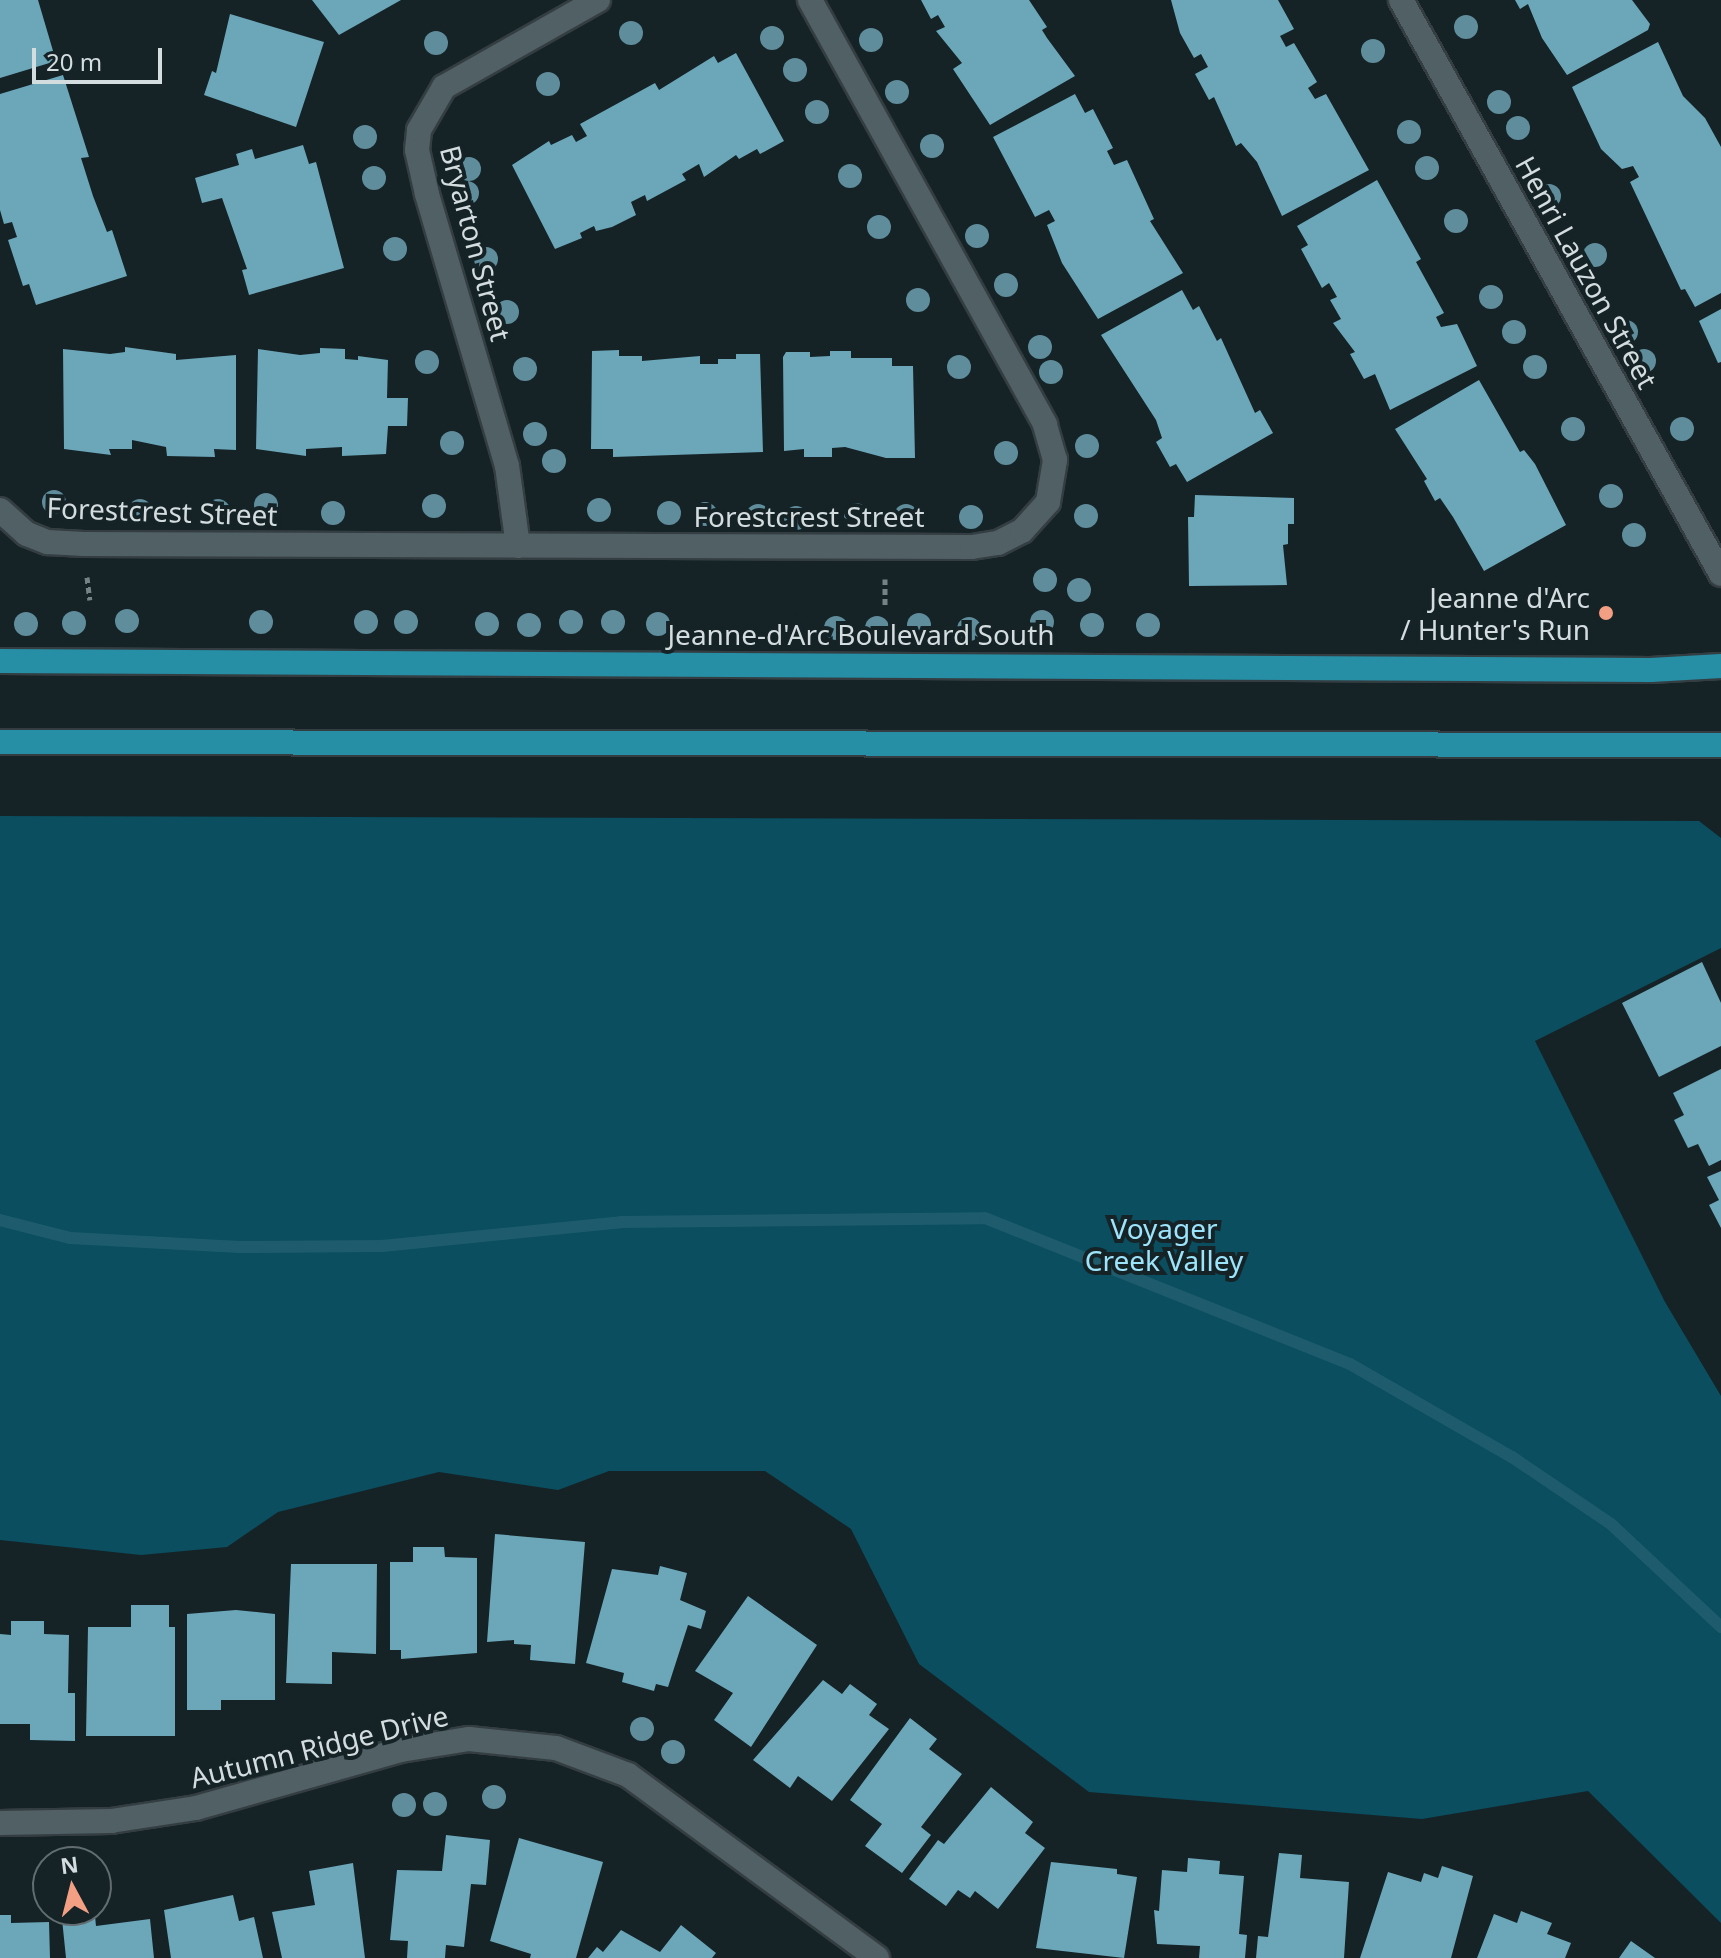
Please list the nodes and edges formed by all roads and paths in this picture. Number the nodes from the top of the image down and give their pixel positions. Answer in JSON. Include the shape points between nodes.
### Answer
{"nodes":[{"id":1,"x":598,"y":0,"type":"edge"},
{"id":2,"x":810,"y":0,"type":"edge"},
{"id":3,"x":1401,"y":0,"type":"edge"},
{"id":4,"x":0,"y":510,"type":"edge"},
{"id":5,"x":518,"y":546,"type":"junction"},
{"id":6,"x":1721,"y":574,"type":"edge"},
{"id":7,"x":0,"y":661,"type":"edge"},
{"id":8,"x":1721,"y":666,"type":"edge"},
{"id":9,"x":0,"y":742,"type":"edge"},
{"id":10,"x":1721,"y":745,"type":"edge"},
{"id":11,"x":0,"y":1823,"type":"edge"},
{"id":12,"x":877,"y":1958,"type":"edge"}],
"edges":[{"from":1,"to":5,"type":"street","name":"Bryarton Street","via":[[444,87],[419,130],[417,150],[427,194],[507,466]]},
{"from":2,"to":5,"type":"street","name":"Forestcrest Street","via":[[1045,424],[1055,460],[1048,502],[1022,531],[998,543],[972,547]]},
{"from":3,"to":6,"type":"street","name":"Henri Lauzon Street"},
{"from":4,"to":5,"type":"street","name":"Forestcrest Street","via":[[9,523],[47,542]]},
{"from":7,"to":8,"type":"main road","name":"Jeanne-d'Arc Boulevard South","via":[[1635,670]]},
{"from":9,"to":10,"type":"main road"},
{"from":11,"to":12,"type":"street","name":"Autumn Ridge Drive","via":[[111,1821],[196,1808],[401,1750],[469,1739],[556,1748],[628,1775]]}]}
